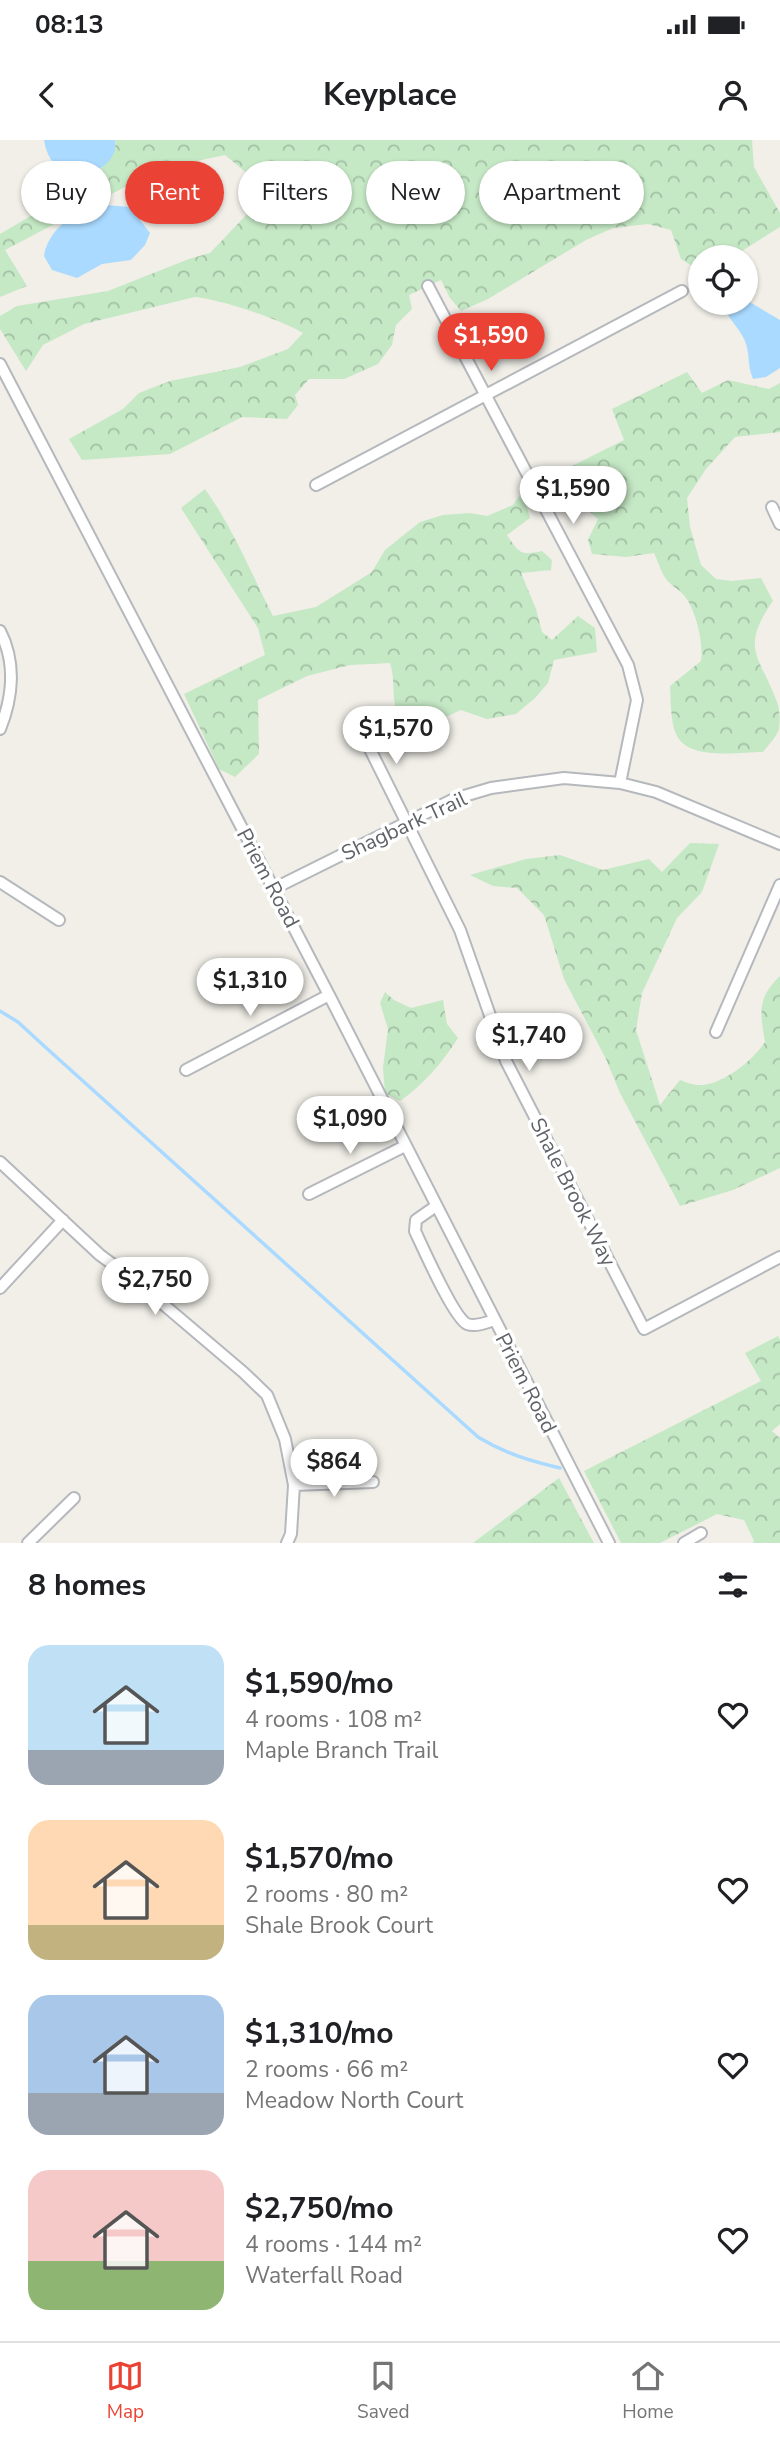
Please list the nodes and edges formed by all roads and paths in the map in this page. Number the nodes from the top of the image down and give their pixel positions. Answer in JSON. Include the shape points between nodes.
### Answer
{"nodes":[{"id":1,"x":428,"y":286,"type":"dead end"},
{"id":2,"x":681,"y":291,"type":"dead end"},
{"id":3,"x":0,"y":365,"type":"edge"},
{"id":4,"x":486,"y":394,"type":"junction"},
{"id":5,"x":316,"y":485,"type":"dead end"},
{"id":6,"x":772,"y":507,"type":"dead end"},
{"id":7,"x":780,"y":524,"type":"edge"},
{"id":8,"x":0,"y":631,"type":"edge"},
{"id":9,"x":358,"y":725,"type":"dead end"},
{"id":10,"x":0,"y":729,"type":"edge"},
{"id":11,"x":620,"y":783,"type":"junction"},
{"id":12,"x":406,"y":822,"type":"junction"},
{"id":13,"x":780,"y":844,"type":"edge"},
{"id":14,"x":0,"y":882,"type":"edge"},
{"id":15,"x":780,"y":885,"type":"edge"},
{"id":16,"x":273,"y":889,"type":"junction"},
{"id":17,"x":59,"y":920,"type":"dead end"},
{"id":18,"x":329,"y":995,"type":"junction"},
{"id":19,"x":716,"y":1032,"type":"dead end"},
{"id":20,"x":186,"y":1070,"type":"dead end"},
{"id":21,"x":405,"y":1146,"type":"junction"},
{"id":22,"x":0,"y":1162,"type":"edge"},
{"id":23,"x":309,"y":1194,"type":"dead end"},
{"id":24,"x":436,"y":1206,"type":"junction"},
{"id":25,"x":63,"y":1220,"type":"junction"},
{"id":26,"x":780,"y":1256,"type":"edge"},
{"id":27,"x":0,"y":1288,"type":"edge"},
{"id":28,"x":494,"y":1320,"type":"junction"},
{"id":29,"x":373,"y":1482,"type":"dead end"},
{"id":30,"x":294,"y":1485,"type":"junction"},
{"id":31,"x":74,"y":1498,"type":"dead end"},
{"id":32,"x":701,"y":1533,"type":"dead end"},
{"id":33,"x":27,"y":1543,"type":"edge"},
{"id":34,"x":287,"y":1543,"type":"edge"},
{"id":35,"x":609,"y":1543,"type":"edge"},
{"id":36,"x":684,"y":1543,"type":"edge"}],
"edges":[{"from":1,"to":4,"type":"street"},
{"from":2,"to":4,"type":"street"},
{"from":3,"to":16,"type":"street","name":"Priem Road"},
{"from":4,"to":5,"type":"street"},
{"from":4,"to":11,"type":"street","via":[[628,665],[637,700]]},
{"from":6,"to":7,"type":"street"},
{"from":8,"to":10,"type":"street","via":[[12,671]]},
{"from":9,"to":12,"type":"street","name":"Shale Brook Way"},
{"from":11,"to":12,"type":"street","name":"Shagbark Trail","via":[[564,778],[491,788],[454,799]]},
{"from":11,"to":13,"type":"street","name":"Shagbark Trail","via":[[656,792]]},
{"from":12,"to":16,"type":"street","name":"Shagbark Trail"},
{"from":12,"to":26,"type":"street","name":"Shale Brook Way","via":[[460,930],[506,1061],[644,1329]]},
{"from":14,"to":17,"type":"street"},
{"from":15,"to":19,"type":"street"},
{"from":16,"to":18,"type":"street","name":"Priem Road"},
{"from":18,"to":20,"type":"street"},
{"from":18,"to":21,"type":"street","name":"Priem Road"},
{"from":21,"to":23,"type":"street"},
{"from":21,"to":24,"type":"street","name":"Priem Road"},
{"from":22,"to":25,"type":"street"},
{"from":24,"to":28,"type":"street","name":"Priem Road"},
{"from":24,"to":28,"type":"street","via":[[416,1220],[415,1231],[464,1322]]},
{"from":25,"to":27,"type":"street"},
{"from":25,"to":30,"type":"street","via":[[267,1395],[285,1439]]},
{"from":28,"to":35,"type":"street","name":"Priem Road"},
{"from":29,"to":30,"type":"street"},
{"from":30,"to":34,"type":"street"},
{"from":31,"to":33,"type":"street"},
{"from":32,"to":36,"type":"street"}]}
